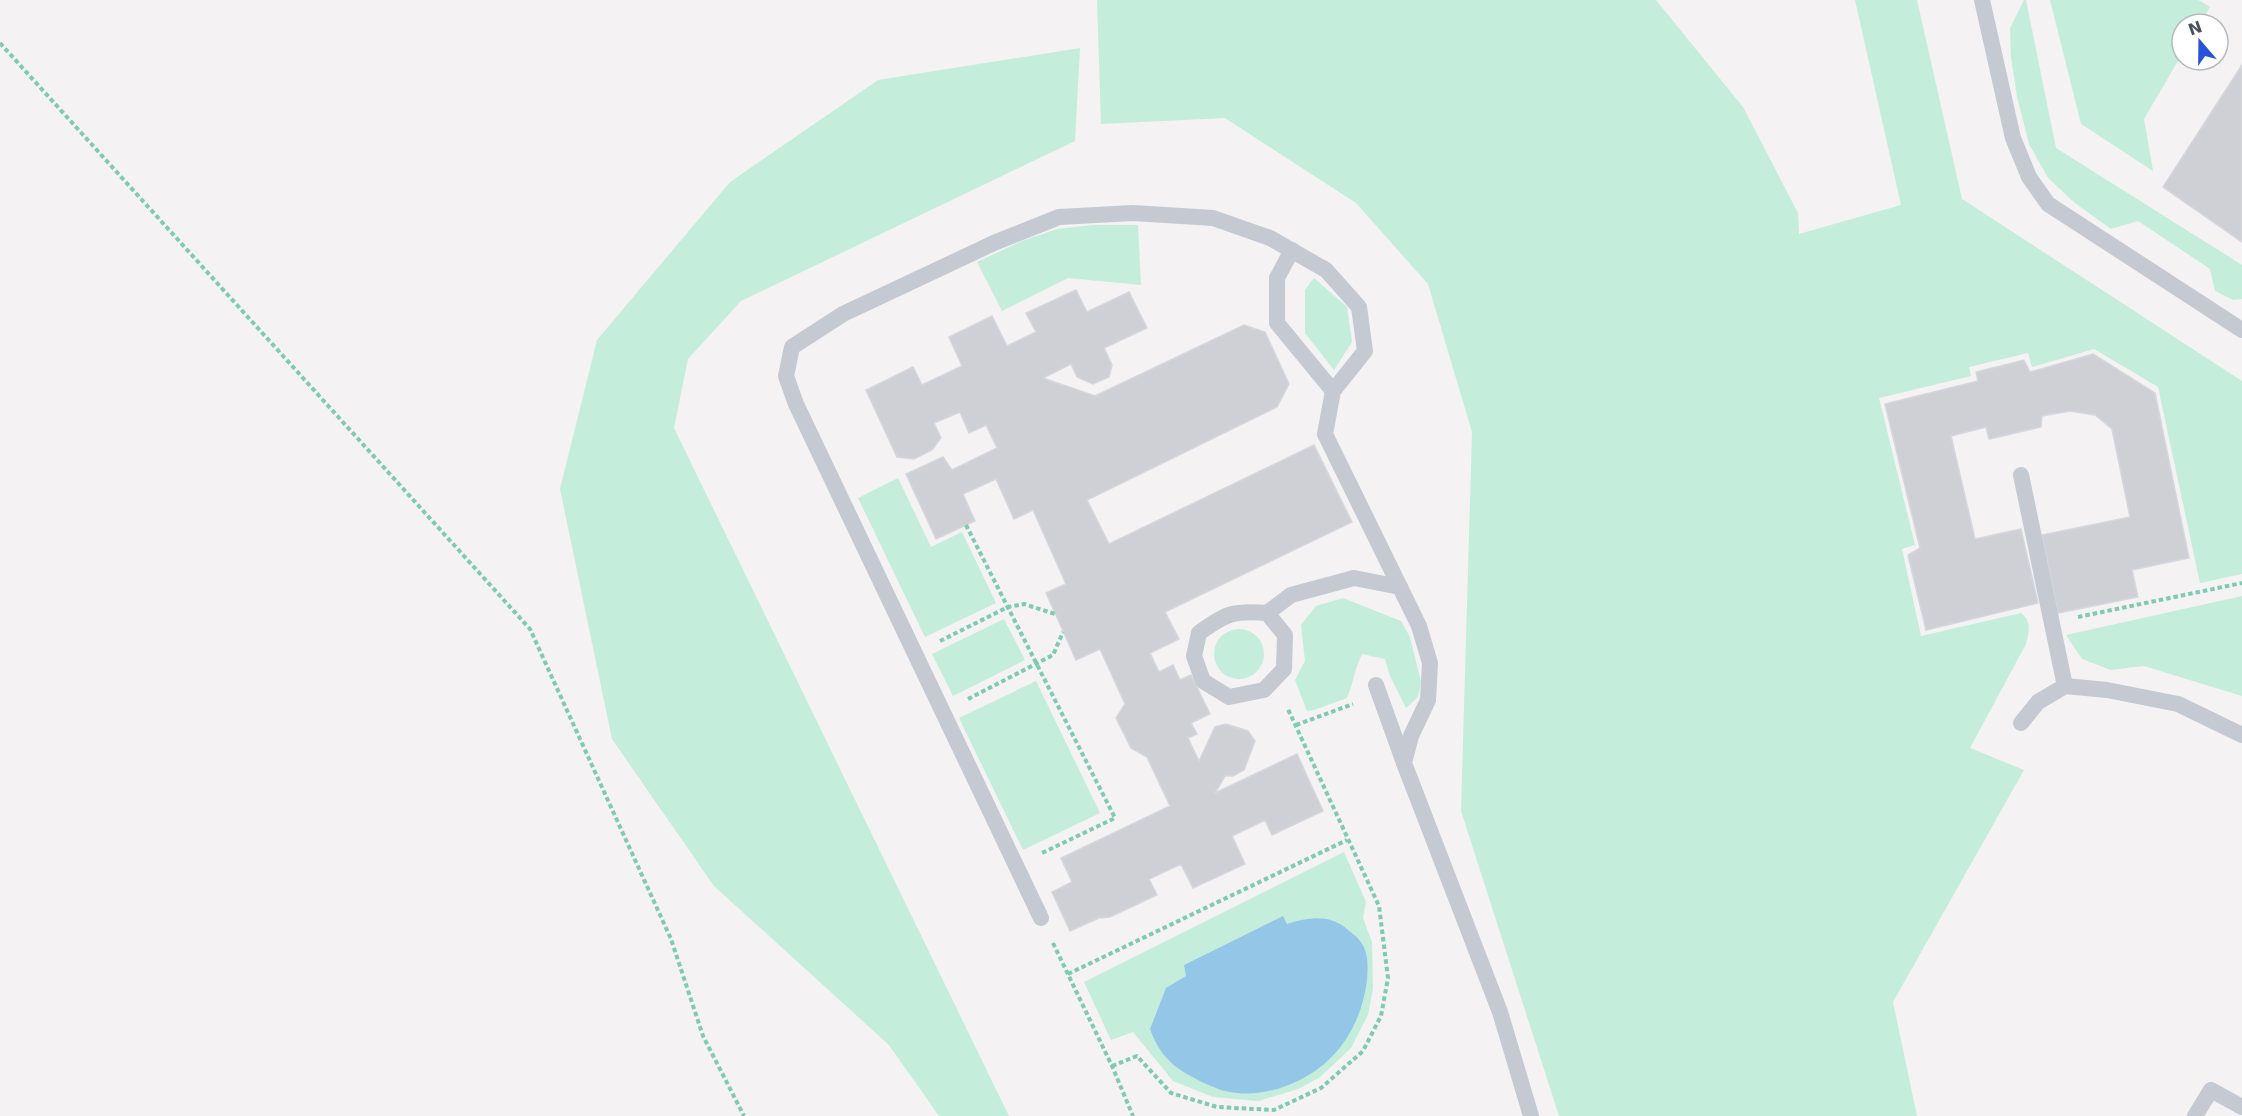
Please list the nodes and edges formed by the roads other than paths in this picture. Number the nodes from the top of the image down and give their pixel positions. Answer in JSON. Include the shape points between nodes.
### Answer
{"nodes":[{"id":1,"x":1983,"y":1,"type":"edge"},
{"id":2,"x":1292,"y":250,"type":"junction"},
{"id":3,"x":2242,"y":330,"type":"edge"},
{"id":4,"x":1333,"y":391,"type":"junction"},
{"id":5,"x":2021,"y":475,"type":"dead end"},
{"id":6,"x":1400,"y":587,"type":"junction"},
{"id":7,"x":1267,"y":613,"type":"junction"},
{"id":8,"x":2065,"y":686,"type":"junction"},
{"id":9,"x":1377,"y":690,"type":"road end"},
{"id":10,"x":2020,"y":723,"type":"dead end"},
{"id":11,"x":2242,"y":735,"type":"edge"},
{"id":12,"x":1404,"y":764,"type":"junction"},
{"id":13,"x":1041,"y":918,"type":"road end"},
{"id":14,"x":2242,"y":1107,"type":"edge"},
{"id":15,"x":1531,"y":1116,"type":"edge"},
{"id":16,"x":2195,"y":1116,"type":"edge"}],
"edges":[{"from":1,"to":3,"type":"lane","via":[[2013,138],[2029,177],[2048,204]]},
{"from":2,"to":4,"type":"lane","via":[[1277,278],[1277,323]]},
{"from":2,"to":4,"type":"lane","via":[[1326,270],[1359,307],[1365,351]]},
{"from":2,"to":13,"type":"lane","via":[[1213,218],[1133,213],[1059,217],[996,242],[843,314],[792,347],[786,376],[796,404]]},
{"from":4,"to":6,"type":"lane","via":[[1325,434]]},
{"from":5,"to":8,"type":"lane"},
{"from":6,"to":7,"type":"lane","via":[[1354,578],[1291,595]]},
{"from":6,"to":12,"type":"lane","via":[[1419,626],[1430,663],[1428,700]]},
{"from":7,"to":7,"type":"lane","via":[[1243,611],[1221,617],[1198,633],[1194,656],[1203,681],[1229,697],[1264,690],[1276,678],[1284,669],[1285,635]]},
{"from":8,"to":10,"type":"lane","via":[[2038,702]]},
{"from":8,"to":11,"type":"lane","via":[[2178,704]]},
{"from":9,"to":12,"type":"lane"},
{"from":12,"to":15,"type":"lane","via":[[1500,1012]]},
{"from":14,"to":16,"type":"lane","via":[[2211,1090]]}]}
